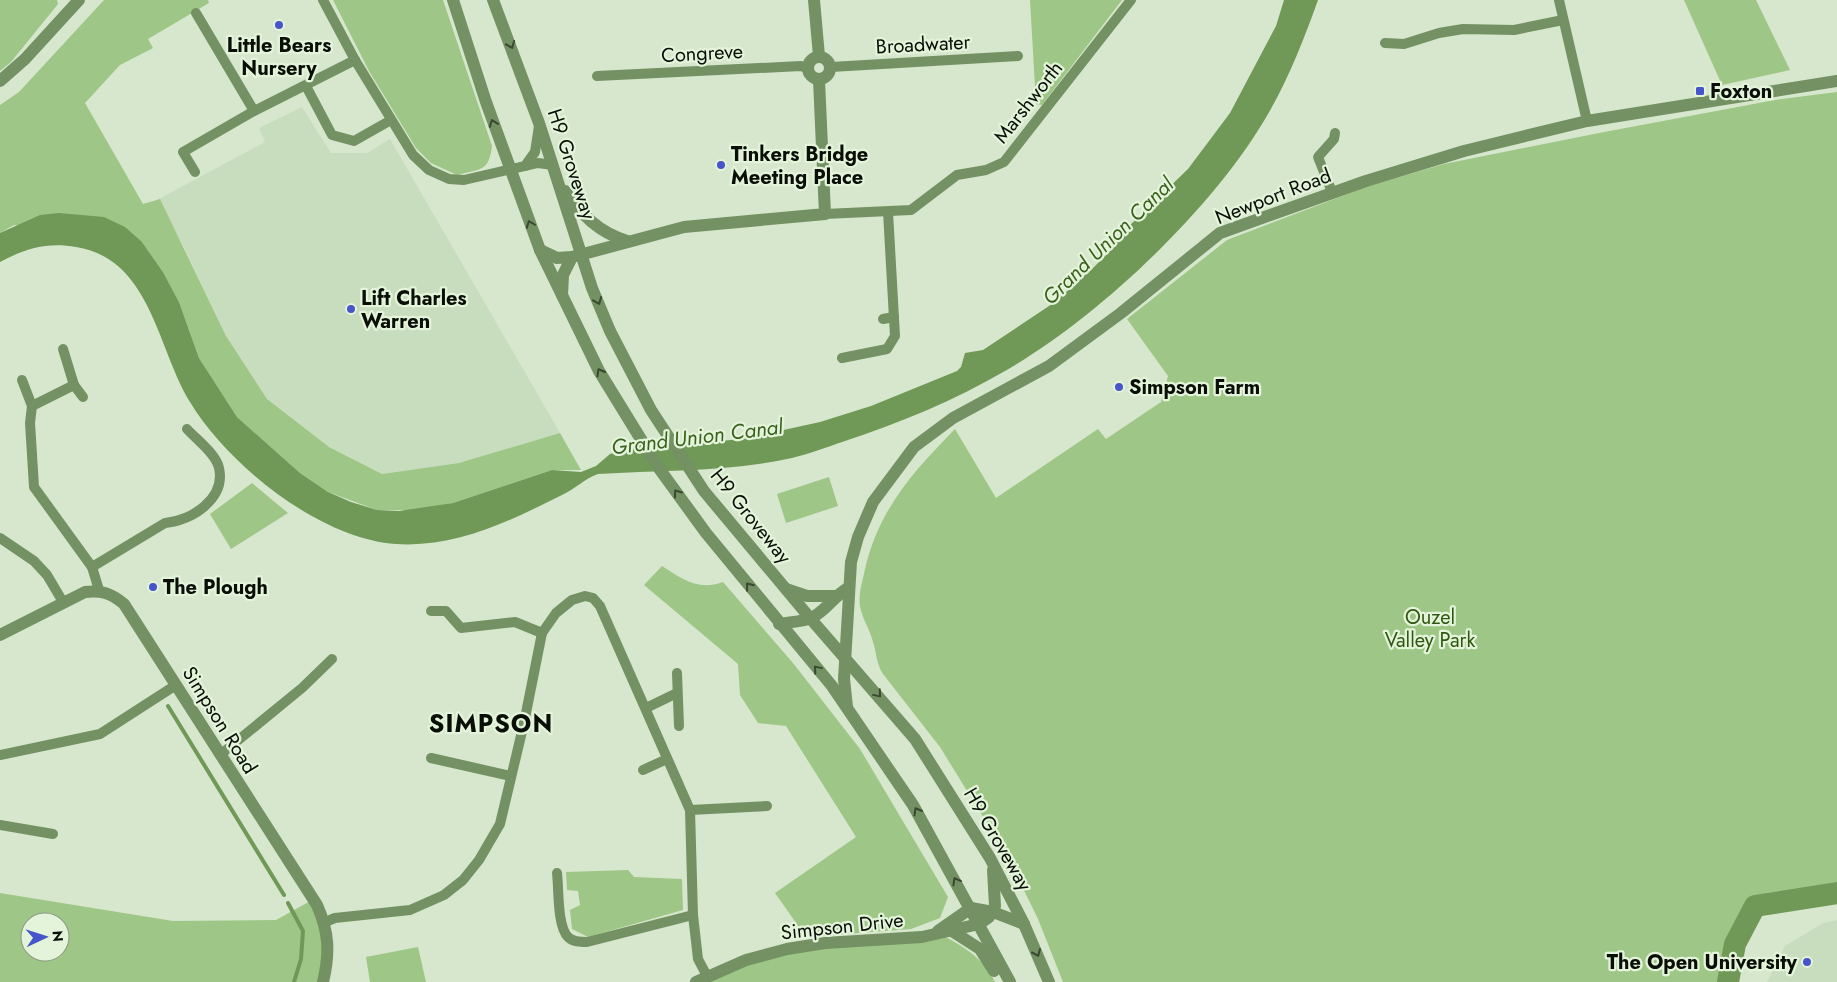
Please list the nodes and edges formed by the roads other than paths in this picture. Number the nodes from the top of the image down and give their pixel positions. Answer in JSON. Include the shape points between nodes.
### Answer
{"nodes":[{"id":1,"x":79,"y":0,"type":"edge"},
{"id":2,"x":323,"y":0,"type":"edge"},
{"id":3,"x":453,"y":0,"type":"edge"},
{"id":4,"x":493,"y":0,"type":"edge"},
{"id":5,"x":814,"y":0,"type":"edge"},
{"id":6,"x":1131,"y":0,"type":"edge"},
{"id":7,"x":1559,"y":0,"type":"edge"},
{"id":8,"x":196,"y":14,"type":"dead end"},
{"id":9,"x":1563,"y":20,"type":"junction"},
{"id":10,"x":1385,"y":43,"type":"dead end"},
{"id":11,"x":819,"y":56,"type":"junction"},
{"id":12,"x":1018,"y":56,"type":"dead end"},
{"id":13,"x":355,"y":60,"type":"junction"},
{"id":14,"x":831,"y":67,"type":"junction"},
{"id":15,"x":808,"y":69,"type":"junction"},
{"id":16,"x":597,"y":76,"type":"dead end"},
{"id":17,"x":819,"y":80,"type":"junction"},
{"id":18,"x":0,"y":81,"type":"edge"},
{"id":19,"x":1837,"y":81,"type":"edge"},
{"id":20,"x":306,"y":86,"type":"junction"},
{"id":21,"x":254,"y":112,"type":"junction"},
{"id":22,"x":391,"y":120,"type":"junction"},
{"id":23,"x":1587,"y":121,"type":"junction"},
{"id":24,"x":540,"y":123,"type":"junction"},
{"id":25,"x":1334,"y":133,"type":"dead end"},
{"id":26,"x":524,"y":166,"type":"junction"},
{"id":27,"x":510,"y":169,"type":"junction"},
{"id":28,"x":195,"y":172,"type":"dead end"},
{"id":29,"x":555,"y":173,"type":"junction"},
{"id":30,"x":1332,"y":192,"type":"junction"},
{"id":31,"x":888,"y":212,"type":"junction"},
{"id":32,"x":825,"y":214,"type":"junction"},
{"id":33,"x":627,"y":241,"type":"junction"},
{"id":34,"x":539,"y":246,"type":"junction"},
{"id":35,"x":577,"y":256,"type":"junction"},
{"id":36,"x":562,"y":297,"type":"junction"},
{"id":37,"x":894,"y":317,"type":"junction"},
{"id":38,"x":884,"y":319,"type":"dead end"},
{"id":39,"x":63,"y":349,"type":"dead end"},
{"id":40,"x":842,"y":358,"type":"dead end"},
{"id":41,"x":22,"y":380,"type":"dead end"},
{"id":42,"x":74,"y":385,"type":"junction"},
{"id":43,"x":83,"y":397,"type":"dead end"},
{"id":44,"x":32,"y":406,"type":"junction"},
{"id":45,"x":188,"y":429,"type":"dead end"},
{"id":46,"x":0,"y":538,"type":"edge"},
{"id":47,"x":92,"y":567,"type":"junction"},
{"id":48,"x":848,"y":588,"type":"junction"},
{"id":49,"x":786,"y":589,"type":"junction"},
{"id":50,"x":99,"y":590,"type":"junction"},
{"id":51,"x":835,"y":596,"type":"junction"},
{"id":52,"x":63,"y":602,"type":"junction"},
{"id":53,"x":430,"y":611,"type":"dead end"},
{"id":54,"x":810,"y":618,"type":"junction"},
{"id":55,"x":779,"y":624,"type":"junction"},
{"id":56,"x":542,"y":633,"type":"junction"},
{"id":57,"x":0,"y":635,"type":"edge"},
{"id":58,"x":846,"y":657,"type":"junction"},
{"id":59,"x":332,"y":659,"type":"dead end"},
{"id":60,"x":677,"y":673,"type":"dead end"},
{"id":61,"x":176,"y":686,"type":"junction"},
{"id":62,"x":677,"y":693,"type":"junction"},
{"id":63,"x":848,"y":707,"type":"junction"},
{"id":64,"x":646,"y":708,"type":"junction"},
{"id":65,"x":679,"y":726,"type":"dead end"},
{"id":66,"x":0,"y":755,"type":"edge"},
{"id":67,"x":220,"y":755,"type":"junction"},
{"id":68,"x":431,"y":758,"type":"dead end"},
{"id":69,"x":667,"y":759,"type":"junction"},
{"id":70,"x":643,"y":770,"type":"dead end"},
{"id":71,"x":510,"y":776,"type":"junction"},
{"id":72,"x":768,"y":806,"type":"dead end"},
{"id":73,"x":690,"y":810,"type":"junction"},
{"id":74,"x":0,"y":826,"type":"edge"},
{"id":75,"x":53,"y":834,"type":"dead end"},
{"id":76,"x":990,"y":858,"type":"junction"},
{"id":77,"x":557,"y":873,"type":"dead end"},
{"id":78,"x":971,"y":908,"type":"junction"},
{"id":79,"x":992,"y":912,"type":"junction"},
{"id":80,"x":693,"y":914,"type":"junction"},
{"id":81,"x":325,"y":922,"type":"junction"},
{"id":82,"x":979,"y":924,"type":"junction"},
{"id":83,"x":1024,"y":924,"type":"junction"},
{"id":84,"x":952,"y":931,"type":"junction"},
{"id":85,"x":937,"y":932,"type":"junction"},
{"id":86,"x":707,"y":976,"type":"junction"},
{"id":87,"x":323,"y":982,"type":"edge"},
{"id":88,"x":696,"y":982,"type":"edge"},
{"id":89,"x":1000,"y":982,"type":"edge"},
{"id":90,"x":1010,"y":982,"type":"edge"},
{"id":91,"x":1049,"y":982,"type":"edge"}],
"edges":[{"from":1,"to":18,"type":"street","via":[[25,59]]},
{"from":2,"to":13,"type":"street"},
{"from":27,"to":3,"type":"street","one_way":true},
{"from":4,"to":24,"type":"street","name":"H9 Groveway","one_way":true},
{"from":5,"to":11,"type":"street"},
{"from":6,"to":31,"type":"street","name":"Marshworth","via":[[1004,162],[986,170],[957,175],[911,210]]},
{"from":7,"to":9,"type":"street"},
{"from":8,"to":21,"type":"street"},
{"from":9,"to":10,"type":"street","via":[[1514,30],[1463,30],[1439,33],[1404,44]]},
{"from":9,"to":23,"type":"street"},
{"from":11,"to":14,"type":"street"},
{"from":11,"to":15,"type":"street","via":[[811,60]]},
{"from":12,"to":14,"type":"street","name":"Broadwater"},
{"from":13,"to":20,"type":"street"},
{"from":13,"to":22,"type":"street"},
{"from":14,"to":17,"type":"street","via":[[829,74]]},
{"from":15,"to":16,"type":"street","name":"Congreve","via":[[801,66]]},
{"from":15,"to":17,"type":"street","via":[[811,76]]},
{"from":17,"to":32,"type":"street"},
{"from":19,"to":23,"type":"street","name":"Newport Road"},
{"from":20,"to":21,"type":"street"},
{"from":20,"to":22,"type":"street","via":[[332,135],[354,141]]},
{"from":21,"to":28,"type":"street","via":[[183,152]]},
{"from":22,"to":27,"type":"street","via":[[413,155],[429,170],[449,179],[464,180]]},
{"from":23,"to":30,"type":"street","name":"Newport Road","via":[[1464,151]]},
{"from":24,"to":26,"type":"street","via":[[534,152]]},
{"from":24,"to":29,"type":"street","name":"H9 Groveway"},
{"from":25,"to":30,"type":"street","via":[[1334,139],[1318,157]]},
{"from":26,"to":27,"type":"street"},
{"from":26,"to":29,"type":"street","via":[[538,163]]},
{"from":34,"to":27,"type":"street","one_way":true},
{"from":29,"to":33,"type":"street","via":[[581,213],[595,226]]},
{"from":29,"to":35,"type":"street","name":"H9 Groveway"},
{"from":30,"to":48,"type":"street","name":"Newport Road","via":[[1220,233],[1049,366],[952,418],[914,448],[873,502],[858,537]]},
{"from":31,"to":32,"type":"street","name":"Marshworth"},
{"from":31,"to":37,"type":"street"},
{"from":32,"to":33,"type":"street","name":"Marshworth","via":[[713,222]]},
{"from":33,"to":35,"type":"street","name":"Marshworth"},
{"from":34,"to":35,"type":"street","via":[[557,258]]},
{"from":34,"to":36,"type":"street"},
{"from":35,"to":36,"type":"street","via":[[562,275]]},
{"from":35,"to":49,"type":"street","name":"H9 Groveway","one_way":true,"via":[[610,331],[651,410],[704,491]]},
{"from":55,"to":36,"type":"street","one_way":true,"via":[[658,467],[600,371]]},
{"from":37,"to":38,"type":"street"},
{"from":37,"to":40,"type":"street","via":[[895,336],[887,350]]},
{"from":39,"to":42,"type":"street"},
{"from":41,"to":44,"type":"street"},
{"from":42,"to":43,"type":"street"},
{"from":42,"to":44,"type":"street"},
{"from":44,"to":47,"type":"street","via":[[34,487]]},
{"from":45,"to":47,"type":"street","via":[[219,467],[220,482],[216,493],[208,504],[190,516],[165,523]]},
{"from":46,"to":52,"type":"street","via":[[47,574]]},
{"from":47,"to":50,"type":"street"},
{"from":48,"to":51,"type":"street"},
{"from":48,"to":58,"type":"street","name":"Newport Road"},
{"from":49,"to":51,"type":"street","via":[[807,596]]},
{"from":49,"to":54,"type":"street","name":"H9 Groveway"},
{"from":50,"to":52,"type":"street","via":[[85,592]]},
{"from":50,"to":61,"type":"street","name":"Simpson Road","via":[[114,595],[124,604]]},
{"from":51,"to":54,"type":"street"},
{"from":52,"to":57,"type":"street"},
{"from":53,"to":56,"type":"street","via":[[446,611],[461,628],[515,622]]},
{"from":54,"to":55,"type":"street"},
{"from":54,"to":58,"type":"street","name":"H9 Groveway"},
{"from":63,"to":55,"type":"street","one_way":true},
{"from":56,"to":64,"type":"street","via":[[556,613],[572,600],[585,596],[593,598],[600,606]]},
{"from":56,"to":71,"type":"street"},
{"from":58,"to":63,"type":"street","name":"Newport Road","via":[[844,691]]},
{"from":58,"to":76,"type":"street","name":"H9 Groveway","one_way":true,"via":[[915,739]]},
{"from":59,"to":67,"type":"street"},
{"from":60,"to":62,"type":"street"},
{"from":61,"to":66,"type":"street","via":[[100,734]]},
{"from":61,"to":67,"type":"street","name":"Simpson Road"},
{"from":62,"to":64,"type":"street"},
{"from":62,"to":65,"type":"street"},
{"from":78,"to":63,"type":"street","one_way":true,"via":[[913,805]]},
{"from":64,"to":69,"type":"street"},
{"from":67,"to":81,"type":"street","name":"Simpson Road","via":[[310,893]]},
{"from":68,"to":71,"type":"street"},
{"from":69,"to":70,"type":"street"},
{"from":69,"to":73,"type":"street"},
{"from":71,"to":81,"type":"street","via":[[500,824],[479,860],[463,880],[444,895],[410,910],[334,918]]},
{"from":72,"to":73,"type":"street"},
{"from":73,"to":80,"type":"street"},
{"from":74,"to":75,"type":"street"},
{"from":76,"to":79,"type":"street","via":[[995,887]]},
{"from":76,"to":83,"type":"street","name":"H9 Groveway"},
{"from":77,"to":80,"type":"street","via":[[562,924],[568,937],[575,942],[587,942]]},
{"from":78,"to":79,"type":"street"},
{"from":78,"to":82,"type":"street"},
{"from":78,"to":85,"type":"street","name":"Simpson Drive"},
{"from":79,"to":82,"type":"street"},
{"from":79,"to":83,"type":"street"},
{"from":80,"to":86,"type":"street","via":[[698,959]]},
{"from":81,"to":87,"type":"street","name":"Simpson Road","via":[[329,943]]},
{"from":82,"to":84,"type":"street","name":"Simpson Drive"},
{"from":82,"to":90,"type":"street"},
{"from":83,"to":91,"type":"street","name":"H9 Groveway","one_way":true},
{"from":84,"to":85,"type":"street","name":"Simpson Drive"},
{"from":84,"to":89,"type":"street","via":[[980,949]]},
{"from":85,"to":86,"type":"street","name":"Simpson Drive","via":[[922,937],[825,943],[786,949],[746,960]]},
{"from":86,"to":88,"type":"street","name":"Simpson Drive"}]}
